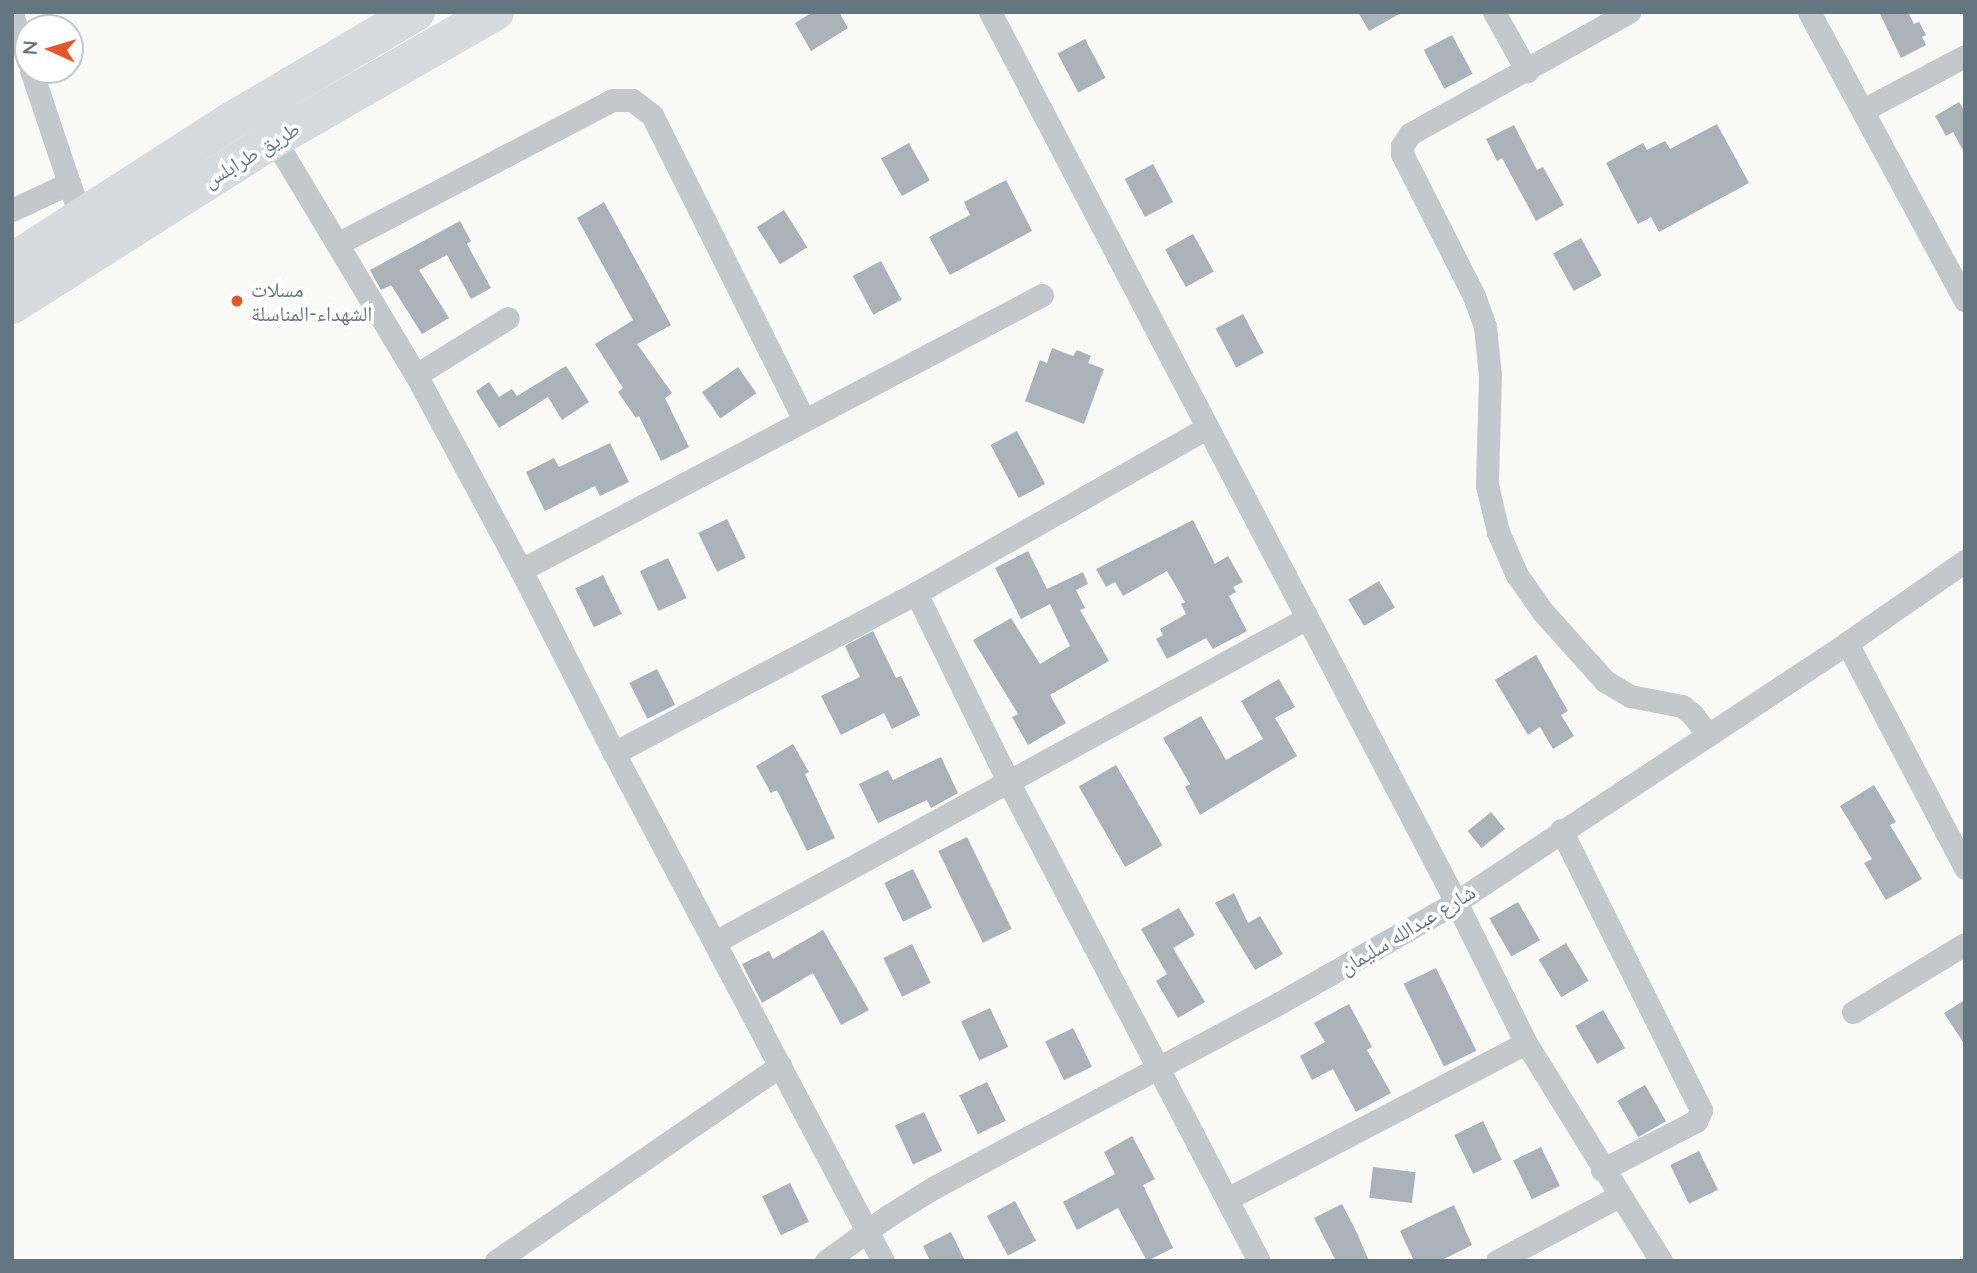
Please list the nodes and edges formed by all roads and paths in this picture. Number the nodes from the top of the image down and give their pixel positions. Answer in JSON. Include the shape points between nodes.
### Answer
{"nodes":[{"id":1,"x":495,"y":12,"type":"edge"},
{"id":2,"x":990,"y":12,"type":"edge"},
{"id":3,"x":1494,"y":12,"type":"edge"},
{"id":4,"x":1629,"y":12,"type":"edge"},
{"id":5,"x":1809,"y":12,"type":"edge"},
{"id":6,"x":393,"y":18,"type":"edge"},
{"id":7,"x":1965,"y":56,"type":"edge"},
{"id":8,"x":1527,"y":71,"type":"junction"},
{"id":9,"x":36,"y":84,"type":"edge"},
{"id":10,"x":1863,"y":110,"type":"junction"},
{"id":11,"x":274,"y":139,"type":"junction"},
{"id":12,"x":75,"y":200,"type":"junction"},
{"id":13,"x":12,"y":210,"type":"edge"},
{"id":14,"x":337,"y":244,"type":"junction"},
{"id":15,"x":12,"y":262,"type":"edge"},
{"id":16,"x":1958,"y":270,"type":"edge"},
{"id":17,"x":1042,"y":295,"type":"dead end"},
{"id":18,"x":1965,"y":300,"type":"edge"},
{"id":19,"x":12,"y":305,"type":"edge"},
{"id":20,"x":508,"y":318,"type":"dead end"},
{"id":21,"x":416,"y":375,"type":"junction"},
{"id":22,"x":804,"y":420,"type":"junction"},
{"id":23,"x":1206,"y":428,"type":"junction"},
{"id":24,"x":1965,"y":561,"type":"edge"},
{"id":25,"x":521,"y":570,"type":"junction"},
{"id":26,"x":916,"y":593,"type":"junction"},
{"id":27,"x":1307,"y":618,"type":"junction"},
{"id":28,"x":1847,"y":643,"type":"junction"},
{"id":29,"x":1708,"y":735,"type":"junction"},
{"id":30,"x":614,"y":753,"type":"junction"},
{"id":31,"x":1009,"y":783,"type":"junction"},
{"id":32,"x":1561,"y":830,"type":"junction"},
{"id":33,"x":1965,"y":867,"type":"edge"},
{"id":34,"x":1456,"y":902,"type":"junction"},
{"id":35,"x":715,"y":942,"type":"junction"},
{"id":36,"x":1965,"y":944,"type":"edge"},
{"id":37,"x":1853,"y":1012,"type":"dead end"},
{"id":38,"x":1526,"y":1043,"type":"junction"},
{"id":39,"x":780,"y":1066,"type":"junction"},
{"id":40,"x":1158,"y":1066,"type":"junction"},
{"id":41,"x":1602,"y":1170,"type":"junction"},
{"id":42,"x":1619,"y":1196,"type":"junction"},
{"id":43,"x":1227,"y":1199,"type":"junction"},
{"id":44,"x":866,"y":1231,"type":"junction"},
{"id":45,"x":496,"y":1261,"type":"edge"},
{"id":46,"x":826,"y":1261,"type":"edge"},
{"id":47,"x":883,"y":1261,"type":"edge"},
{"id":48,"x":1259,"y":1261,"type":"edge"},
{"id":49,"x":1497,"y":1261,"type":"edge"},
{"id":50,"x":1661,"y":1261,"type":"edge"}],
"edges":[{"from":1,"to":11,"type":"highway","name":"طريق طرابلس"},
{"from":2,"to":23,"type":"street"},
{"from":3,"to":8,"type":"street"},
{"from":4,"to":8,"type":"street"},
{"from":5,"to":10,"type":"street"},
{"from":6,"to":12,"type":"highway"},
{"from":7,"to":10,"type":"street"},
{"from":8,"to":29,"type":"street","via":[[1410,134],[1402,146],[1404,161],[1474,296],[1485,327],[1490,376],[1486,461],[1494,521],[1529,595],[1605,681],[1630,696],[1682,706]]},
{"from":9,"to":12,"type":"street"},
{"from":10,"to":16,"type":"street"},
{"from":11,"to":14,"type":"street"},
{"from":11,"to":19,"type":"highway","name":"طريق طرابلس"},
{"from":12,"to":13,"type":"street"},
{"from":12,"to":15,"type":"highway"},
{"from":14,"to":21,"type":"street"},
{"from":14,"to":22,"type":"street","via":[[612,100],[632,100],[652,115]]},
{"from":16,"to":18,"type":"street"},
{"from":17,"to":22,"type":"street"},
{"from":20,"to":21,"type":"street"},
{"from":21,"to":25,"type":"street"},
{"from":22,"to":25,"type":"street"},
{"from":23,"to":26,"type":"street"},
{"from":23,"to":27,"type":"street"},
{"from":24,"to":28,"type":"street","name":"شارع عبدالله سليمان"},
{"from":25,"to":30,"type":"street"},
{"from":26,"to":30,"type":"street"},
{"from":26,"to":31,"type":"street"},
{"from":27,"to":31,"type":"street"},
{"from":27,"to":34,"type":"street"},
{"from":28,"to":29,"type":"street","name":"شارع عبدالله سليمان"},
{"from":28,"to":33,"type":"street"},
{"from":29,"to":32,"type":"street","name":"شارع عبدالله سليمان"},
{"from":30,"to":35,"type":"street"},
{"from":31,"to":35,"type":"street"},
{"from":31,"to":40,"type":"street"},
{"from":32,"to":34,"type":"street","name":"شارع عبدالله سليمان"},
{"from":32,"to":41,"type":"street","via":[[1701,1110],[1696,1121]]},
{"from":34,"to":38,"type":"street"},
{"from":34,"to":40,"type":"street","name":"شارع عبدالله سليمان"},
{"from":35,"to":39,"type":"street"},
{"from":36,"to":37,"type":"street"},
{"from":38,"to":41,"type":"street"},
{"from":38,"to":43,"type":"street"},
{"from":39,"to":44,"type":"street"},
{"from":39,"to":45,"type":"street"},
{"from":40,"to":43,"type":"street"},
{"from":40,"to":44,"type":"street","name":"شارع عبدالله سليمان","via":[[933,1188]]},
{"from":41,"to":42,"type":"street"},
{"from":42,"to":49,"type":"street"},
{"from":42,"to":50,"type":"street"},
{"from":43,"to":48,"type":"street"},
{"from":44,"to":46,"type":"street","name":"شارع عبدالله سليمان"},
{"from":44,"to":47,"type":"street"}]}
